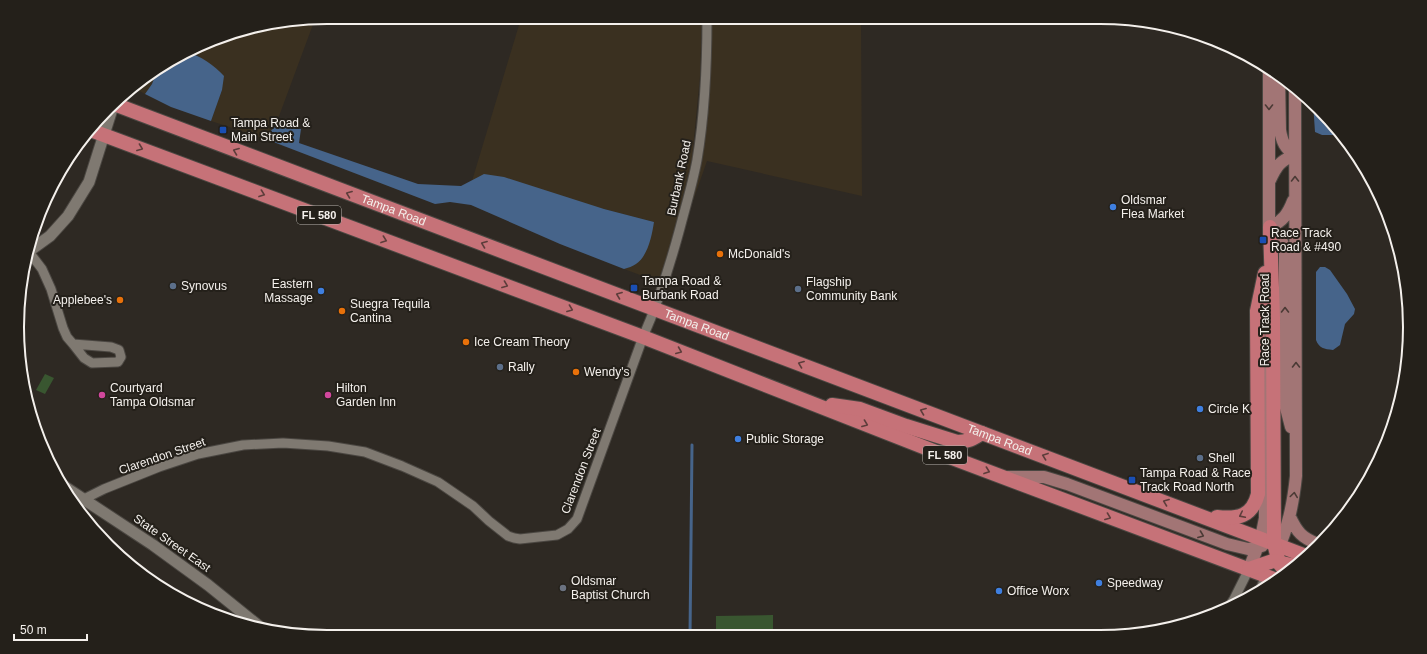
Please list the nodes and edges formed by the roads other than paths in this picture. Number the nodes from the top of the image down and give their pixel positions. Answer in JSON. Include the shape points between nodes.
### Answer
{"nodes":[{"id":1,"x":707,"y":24,"type":"edge"},
{"id":2,"x":1269,"y":76,"type":"edge"},
{"id":3,"x":1279,"y":83,"type":"edge"},
{"id":4,"x":1295,"y":95,"type":"edge"},
{"id":5,"x":119,"y":107,"type":"edge"},
{"id":6,"x":104,"y":122,"type":"edge"},
{"id":7,"x":98,"y":133,"type":"edge"},
{"id":8,"x":1295,"y":155,"type":"junction"},
{"id":9,"x":1269,"y":181,"type":"junction"},
{"id":10,"x":1295,"y":196,"type":"junction"},
{"id":11,"x":1270,"y":227,"type":"junction"},
{"id":12,"x":34,"y":248,"type":"edge"},
{"id":13,"x":32,"y":256,"type":"edge"},
{"id":14,"x":1265,"y":273,"type":"junction"},
{"id":15,"x":655,"y":309,"type":"junction"},
{"id":16,"x":643,"y":337,"type":"junction"},
{"id":17,"x":72,"y":344,"type":"junction"},
{"id":18,"x":810,"y":402,"type":"junction"},
{"id":19,"x":982,"y":433,"type":"junction"},
{"id":20,"x":1296,"y":445,"type":"junction"},
{"id":21,"x":1004,"y":477,"type":"junction"},
{"id":22,"x":73,"y":492,"type":"edge"},
{"id":23,"x":84,"y":499,"type":"junction"},
{"id":24,"x":1203,"y":516,"type":"junction"},
{"id":25,"x":1290,"y":517,"type":"junction"},
{"id":26,"x":1313,"y":542,"type":"edge"},
{"id":27,"x":1273,"y":551,"type":"edge"},
{"id":28,"x":1300,"y":555,"type":"edge"},
{"id":29,"x":1290,"y":562,"type":"edge"},
{"id":30,"x":1249,"y":569,"type":"junction"},
{"id":31,"x":1272,"y":576,"type":"edge"},
{"id":32,"x":1270,"y":577,"type":"edge"},
{"id":33,"x":1234,"y":599,"type":"edge"},
{"id":34,"x":252,"y":621,"type":"edge"}],
"edges":[{"from":1,"to":15,"type":"street","name":"Burbank Road","via":[[706,76],[697,160],[673,254]]},
{"from":2,"to":9,"type":"main road","name":"Race Track Road","one_way":true},
{"from":3,"to":8,"type":"main road","via":[[1281,139]]},
{"from":4,"to":8,"type":"main road","name":"Race Track Road"},
{"from":15,"to":5,"type":"main road","name":"Tampa Road","number":"FL 580","one_way":true},
{"from":6,"to":7,"type":"street"},
{"from":7,"to":12,"type":"street","via":[[90,182],[68,216],[50,236]]},
{"from":7,"to":16,"type":"main road","number":"FL 580","one_way":true},
{"from":8,"to":9,"type":"main road","via":[[1283,160]]},
{"from":10,"to":8,"type":"main road","name":"Race Track Road","one_way":true},
{"from":9,"to":11,"type":"main road","name":"Race Track Road"},
{"from":10,"to":11,"type":"main road","via":[[1284,218]]},
{"from":20,"to":10,"type":"main road","name":"Race Track Road","one_way":true},
{"from":11,"to":14,"type":"main road","name":"Race Track Road"},
{"from":20,"to":11,"type":"main road","one_way":true,"via":[[1285,404],[1285,250],[1283,240]]},
{"from":11,"to":27,"type":"main road","via":[[1273,318]]},
{"from":13,"to":17,"type":"street","via":[[42,269],[63,328]]},
{"from":14,"to":24,"type":"main road","one_way":true,"via":[[1258,311],[1256,503],[1251,510],[1236,518]]},
{"from":14,"to":27,"type":"main road","name":"Race Track Road","via":[[1264,528]]},
{"from":15,"to":16,"type":"street","name":"Burbank Road"},
{"from":19,"to":15,"type":"main road","name":"Tampa Road","number":"FL 580","one_way":true},
{"from":16,"to":18,"type":"main road","number":"FL 580","one_way":true},
{"from":16,"to":23,"type":"street","name":"Clarendon Street","via":[[577,519],[568,529],[556,534],[528,538],[508,536],[473,506],[438,482],[365,452],[328,446],[283,443],[243,445],[198,454],[159,467]]},
{"from":17,"to":17,"type":"street","via":[[92,363],[118,362],[121,357],[119,350],[111,347]]},
{"from":18,"to":19,"type":"main road","via":[[860,409],[957,442],[973,440]]},
{"from":18,"to":21,"type":"main road","number":"FL 580","one_way":true},
{"from":24,"to":19,"type":"main road","name":"Tampa Road","number":"FL 580","one_way":true},
{"from":25,"to":20,"type":"main road","name":"Race Track Road","one_way":true,"via":[[1296,476]]},
{"from":21,"to":27,"type":"main road","one_way":true,"via":[[1044,477],[1227,544]]},
{"from":21,"to":30,"type":"main road","number":"FL 580","one_way":true},
{"from":22,"to":23,"type":"street","name":"State Street East"},
{"from":23,"to":34,"type":"street","name":"State Street East","via":[[160,549]]},
{"from":24,"to":27,"type":"main road","name":"Tampa Road","number":"FL 580"},
{"from":25,"to":26,"type":"main road","via":[[1296,530]]},
{"from":25,"to":27,"type":"main road","name":"Race Track Road"},
{"from":27,"to":28,"type":"main road","number":"FL 580"},
{"from":27,"to":29,"type":"main road"},
{"from":27,"to":30,"type":"main road"},
{"from":27,"to":30,"type":"main road","name":"Race Track Road"},
{"from":27,"to":31,"type":"main road","name":"Race Track Road"},
{"from":30,"to":32,"type":"main road","number":"FL 580"},
{"from":30,"to":33,"type":"street"}]}
